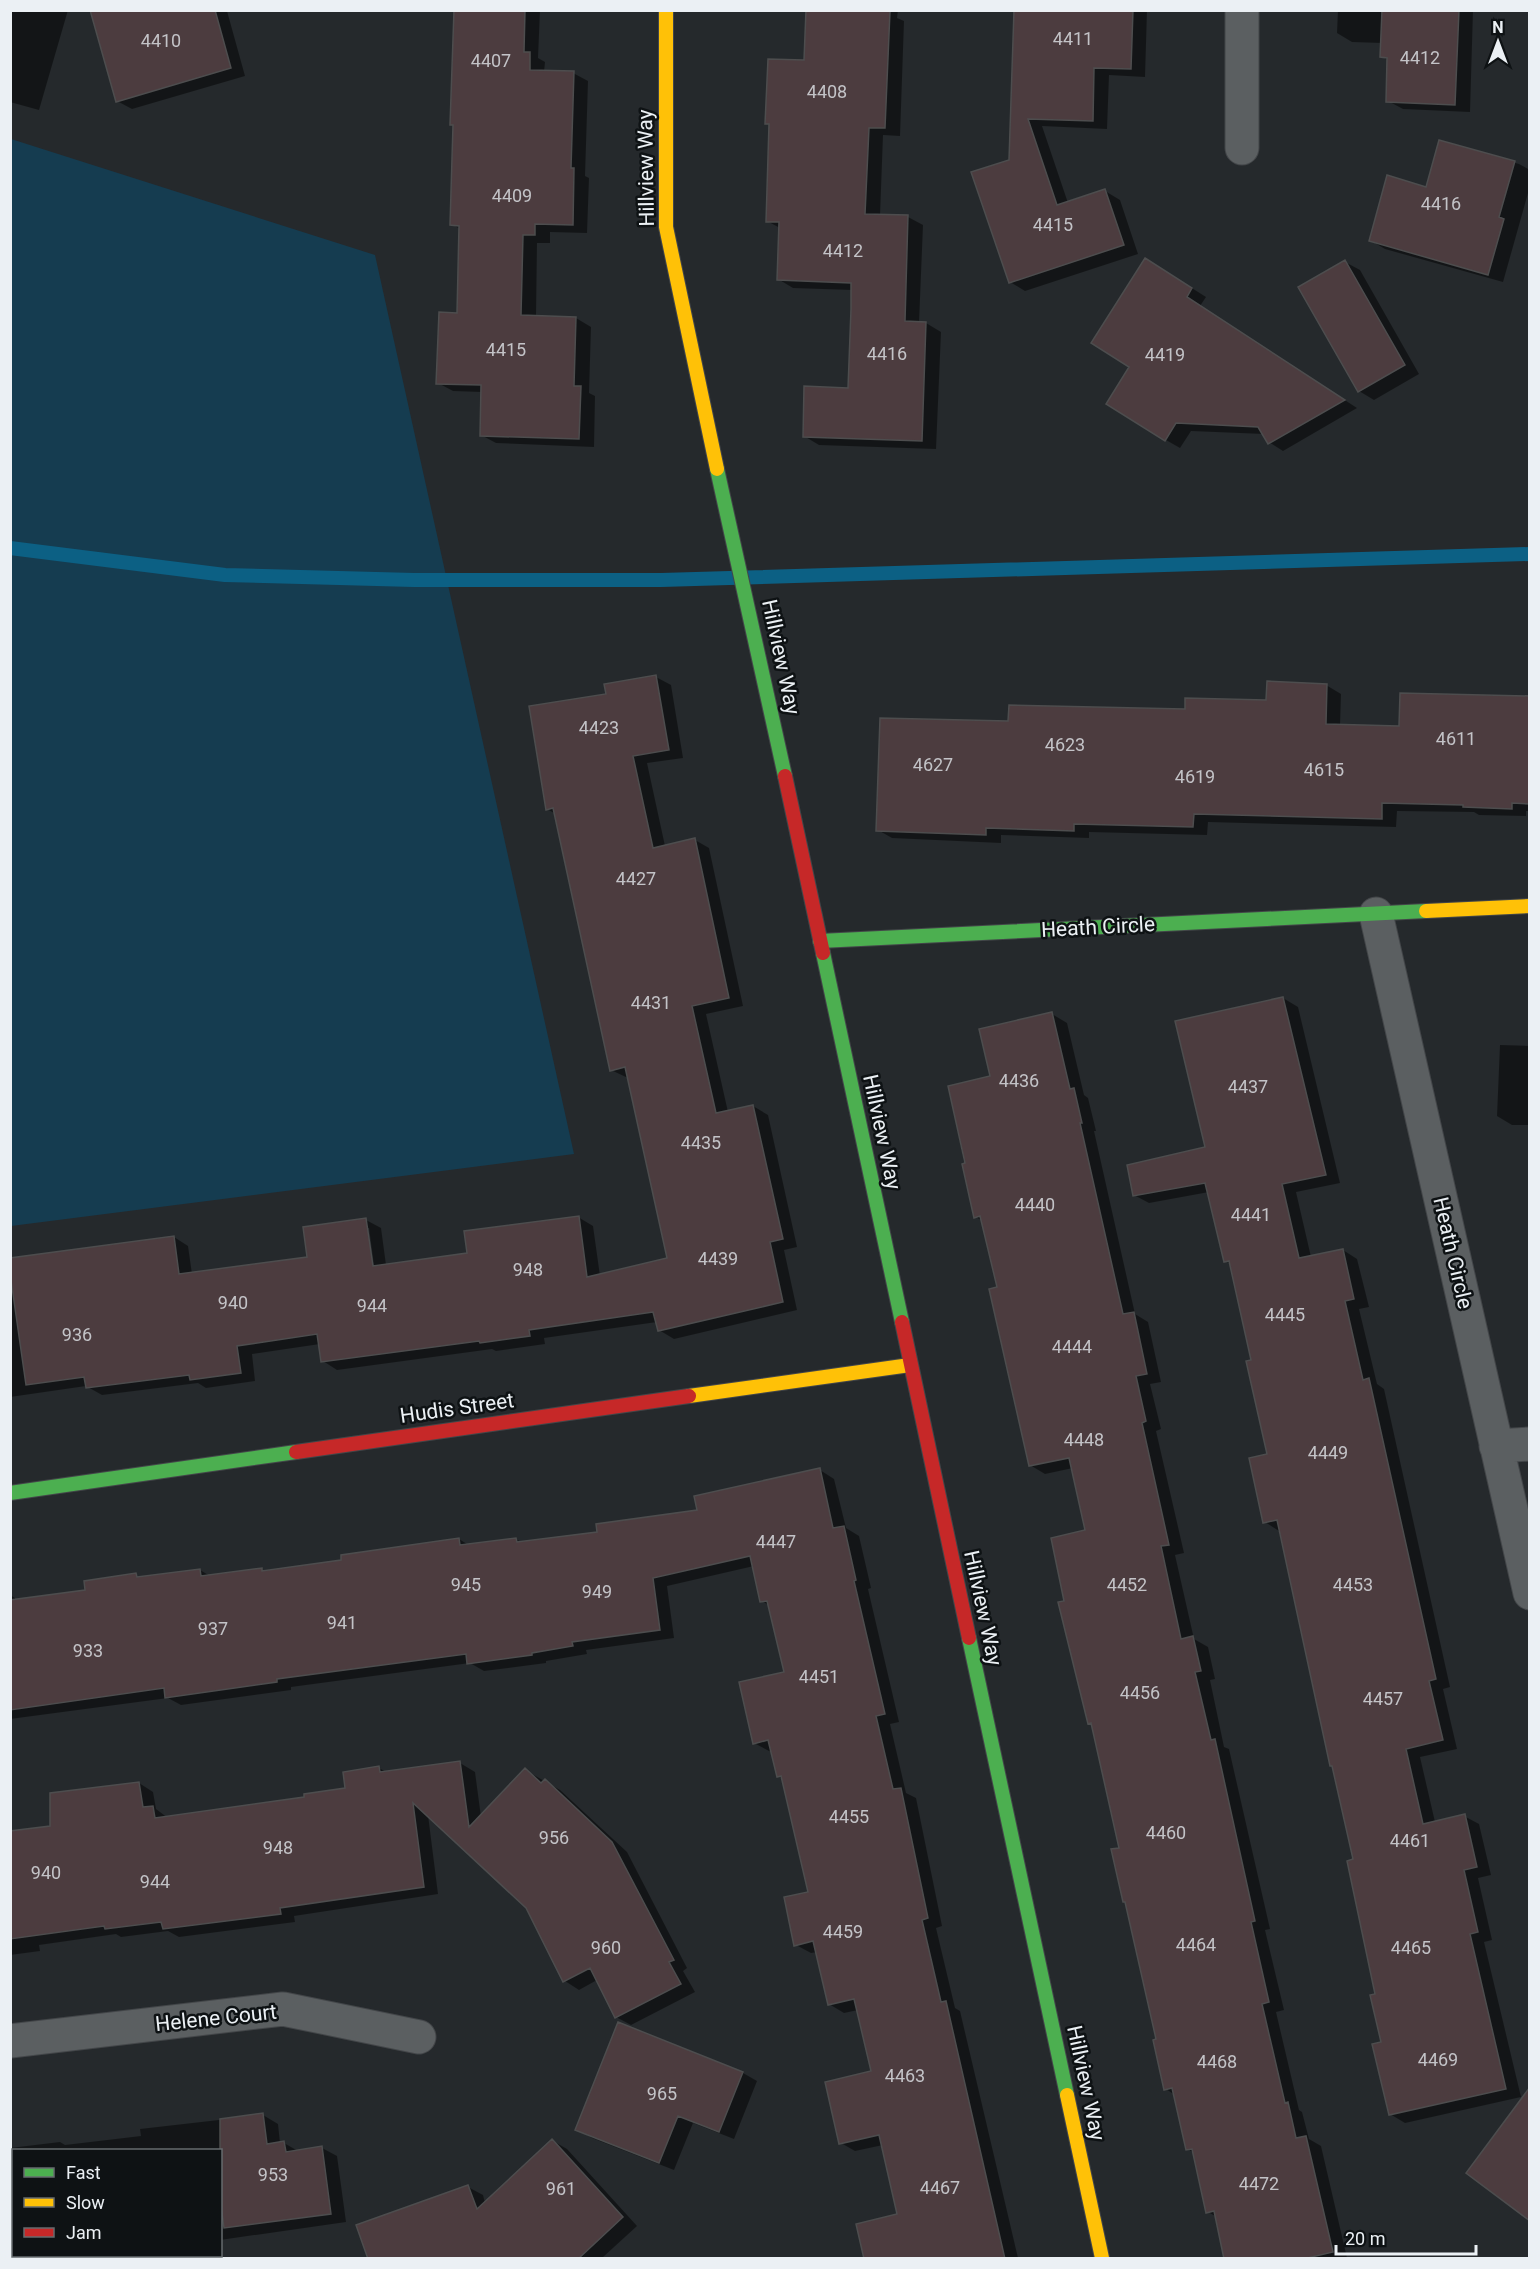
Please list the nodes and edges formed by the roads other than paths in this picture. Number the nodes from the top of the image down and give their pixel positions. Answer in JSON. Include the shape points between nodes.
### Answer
{"nodes":[{"id":1,"x":666,"y":10,"type":"edge"},
{"id":2,"x":1242,"y":10,"type":"edge"},
{"id":3,"x":1242,"y":148,"type":"dead end"},
{"id":4,"x":1530,"y":906,"type":"edge"},
{"id":5,"x":1376,"y":914,"type":"junction"},
{"id":6,"x":820,"y":941,"type":"junction"},
{"id":7,"x":910,"y":1365,"type":"junction"},
{"id":8,"x":1530,"y":1444,"type":"edge"},
{"id":9,"x":1496,"y":1446,"type":"junction"},
{"id":10,"x":10,"y":1493,"type":"edge"},
{"id":11,"x":1530,"y":1593,"type":"edge"},
{"id":12,"x":419,"y":2037,"type":"dead end"},
{"id":13,"x":10,"y":2041,"type":"edge"},
{"id":14,"x":1102,"y":2259,"type":"edge"}],
"edges":[{"from":1,"to":6,"type":"street","name":"Hillview Way","via":[[666,227]]},
{"from":2,"to":3,"type":"street"},
{"from":4,"to":5,"type":"street","name":"Heath Circle"},
{"from":5,"to":6,"type":"street","name":"Heath Circle"},
{"from":5,"to":9,"type":"street","name":"Heath Circle"},
{"from":6,"to":7,"type":"street","name":"Hillview Way"},
{"from":7,"to":10,"type":"street","name":"Hudis Street"},
{"from":7,"to":14,"type":"street","name":"Hillview Way"},
{"from":8,"to":9,"type":"street"},
{"from":9,"to":11,"type":"street","name":"Heath Circle"},
{"from":12,"to":13,"type":"street","name":"Helene Court","via":[[283,2009]]}]}
